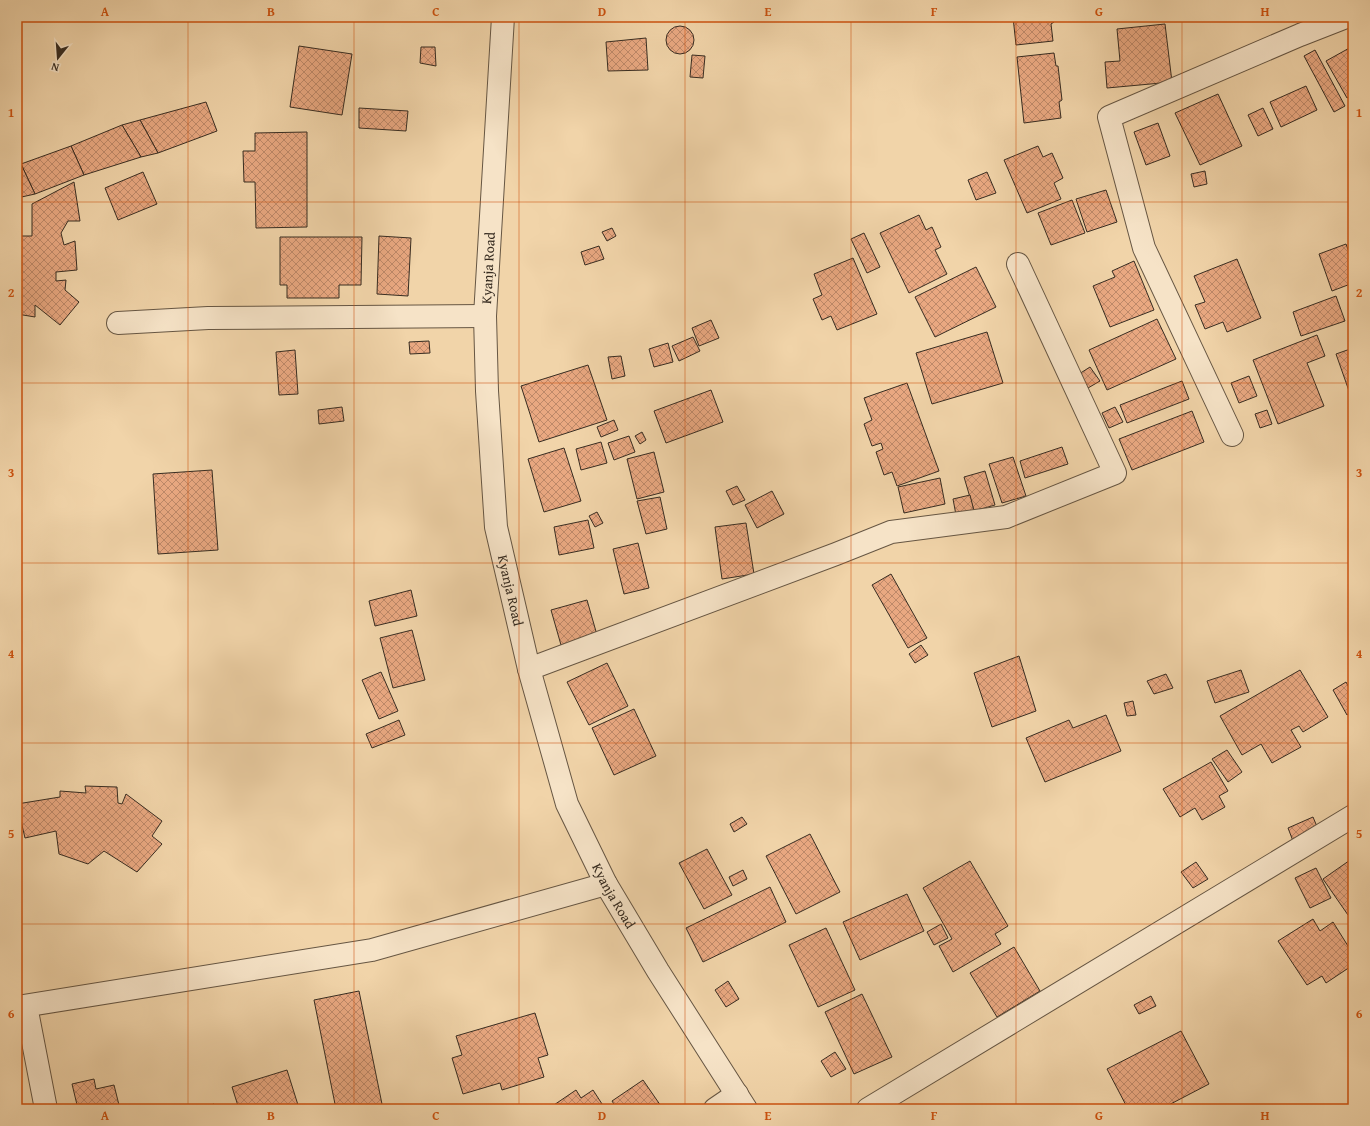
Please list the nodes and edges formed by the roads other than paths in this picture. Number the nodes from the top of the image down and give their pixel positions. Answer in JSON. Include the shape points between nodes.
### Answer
{"nodes":[{"id":1,"x":503,"y":17,"type":"edge"},
{"id":2,"x":1346,"y":17,"type":"edge"},
{"id":3,"x":1018,"y":264,"type":"dead end"},
{"id":4,"x":485,"y":316,"type":"junction"},
{"id":5,"x":118,"y":323,"type":"dead end"},
{"id":6,"x":1232,"y":435,"type":"dead end"},
{"id":7,"x":529,"y":669,"type":"junction"},
{"id":8,"x":1353,"y":816,"type":"edge"},
{"id":9,"x":606,"y":884,"type":"junction"},
{"id":10,"x":21,"y":1006,"type":"edge"},
{"id":11,"x":742,"y":1102,"type":"edge"},
{"id":12,"x":46,"y":1109,"type":"edge"},
{"id":13,"x":715,"y":1109,"type":"edge"},
{"id":14,"x":868,"y":1109,"type":"edge"}],
"edges":[{"from":1,"to":4,"type":"street","name":"Kyanja Road"},
{"from":2,"to":6,"type":"street","via":[[1109,117],[1144,248]]},
{"from":3,"to":7,"type":"street","via":[[1115,473],[1006,517],[892,532]]},
{"from":4,"to":5,"type":"street","via":[[208,318]]},
{"from":4,"to":7,"type":"street","name":"Kyanja Road","via":[[496,527]]},
{"from":7,"to":9,"type":"street","name":"Kyanja Road","via":[[567,804]]},
{"from":8,"to":14,"type":"street"},
{"from":9,"to":10,"type":"street","via":[[372,950]]},
{"from":9,"to":11,"type":"street","name":"Kyanja Road"},
{"from":10,"to":12,"type":"street"},
{"from":11,"to":13,"type":"street"}]}
